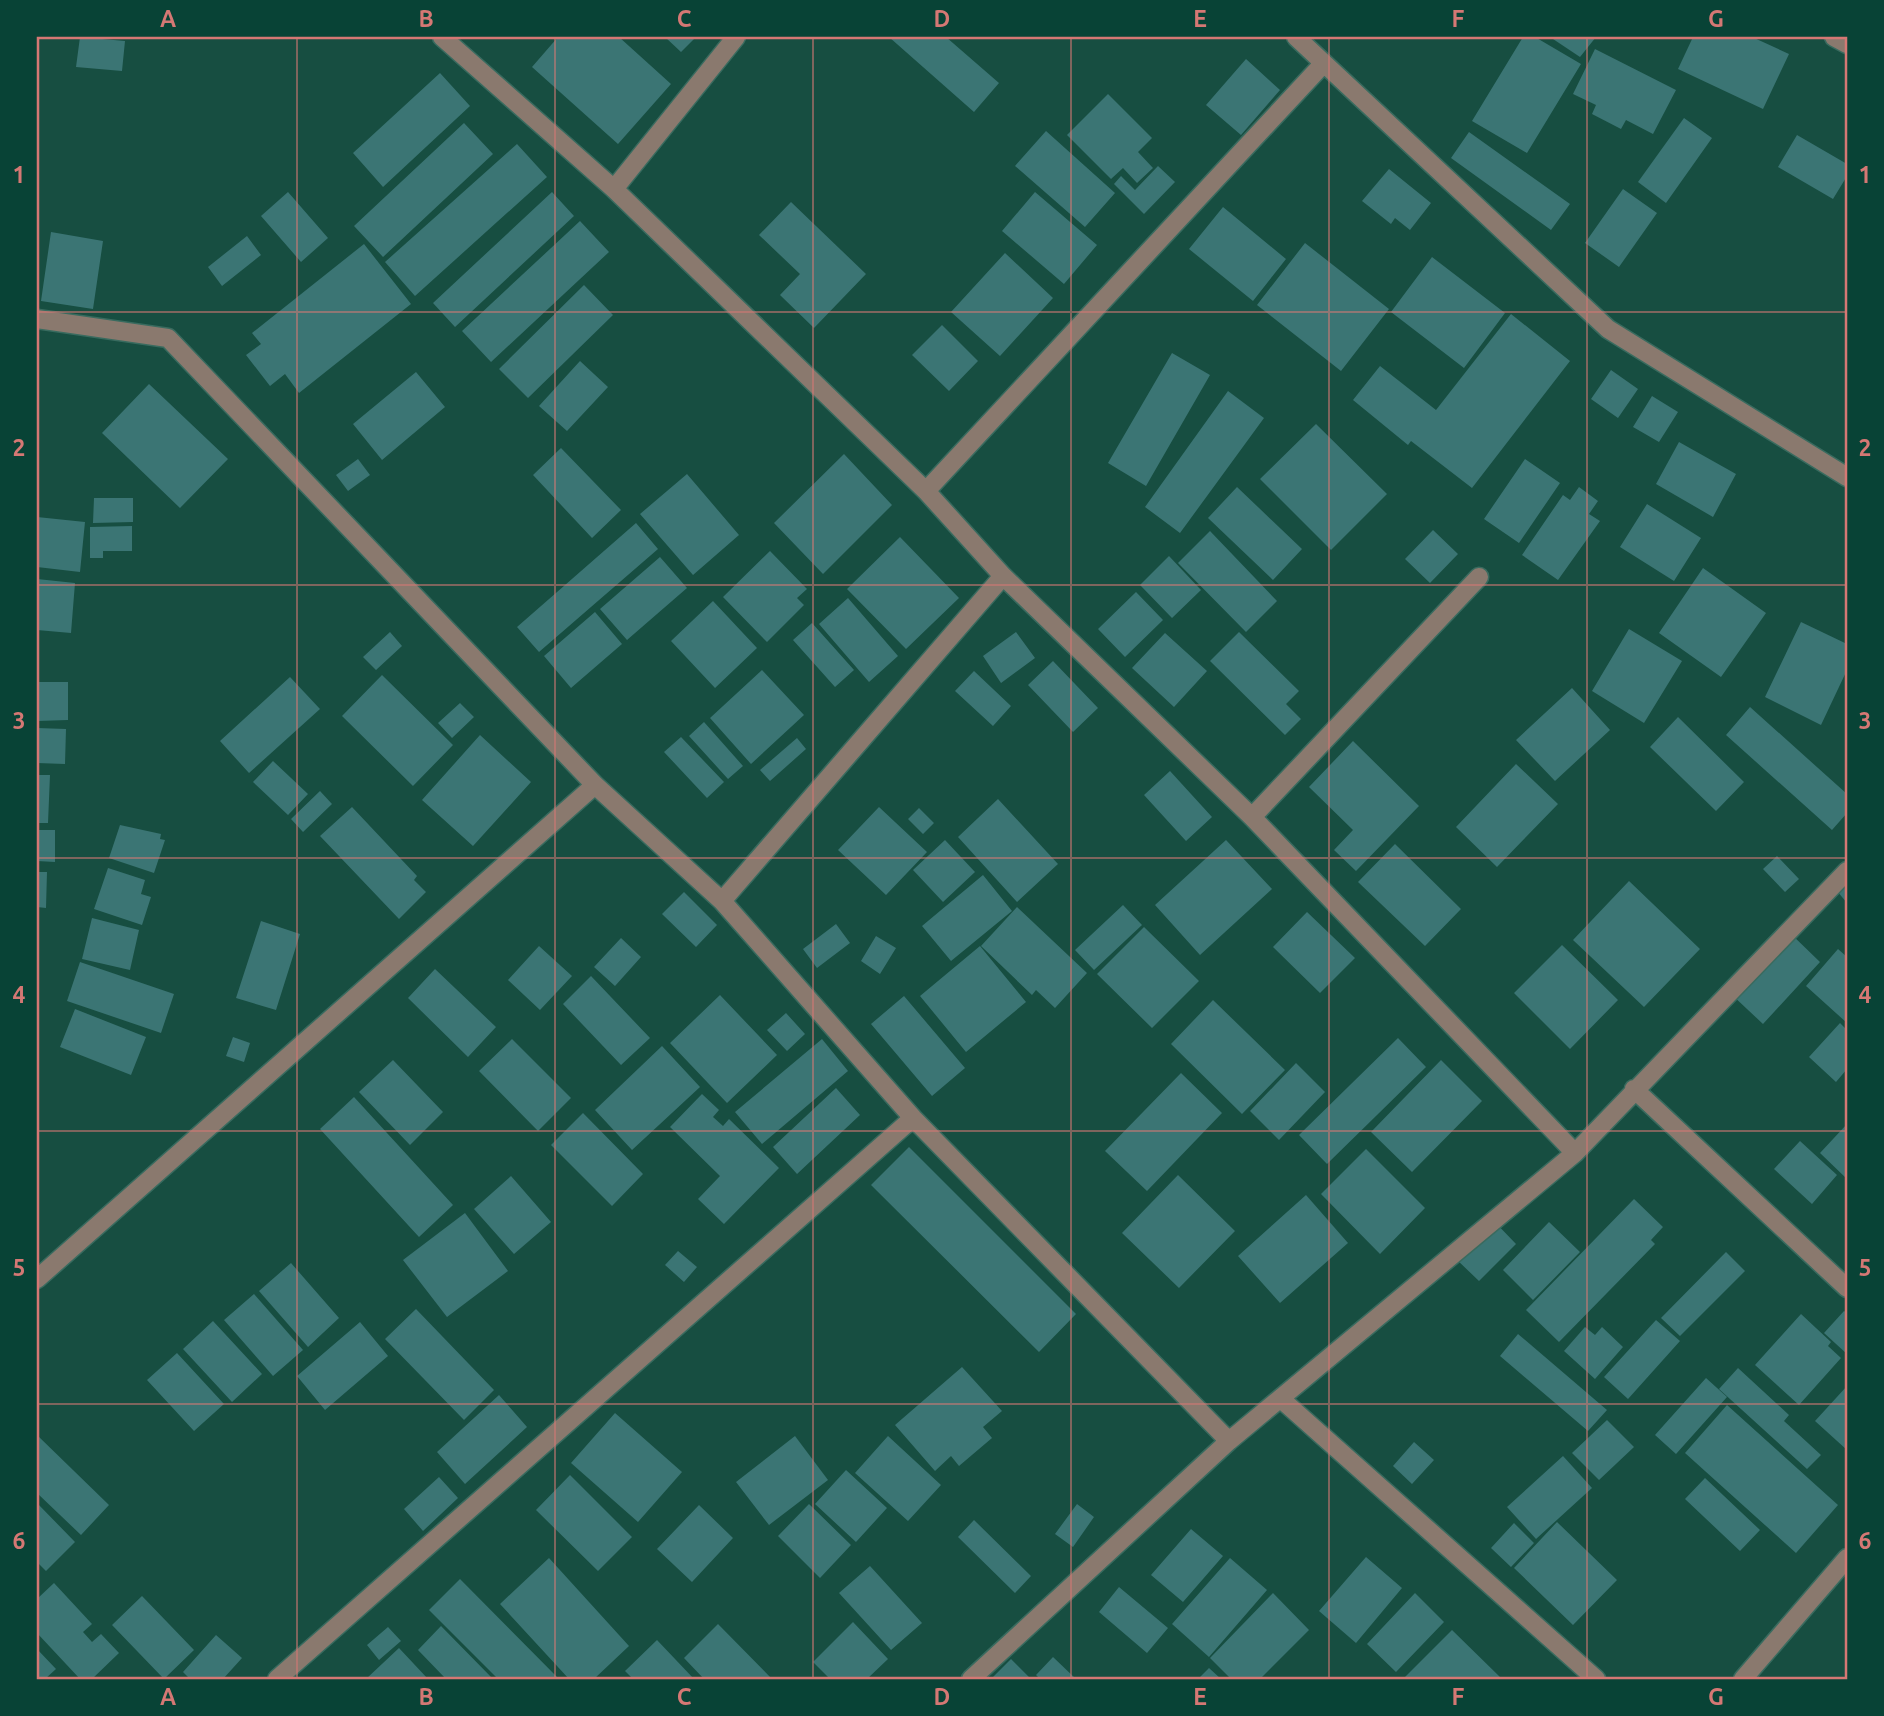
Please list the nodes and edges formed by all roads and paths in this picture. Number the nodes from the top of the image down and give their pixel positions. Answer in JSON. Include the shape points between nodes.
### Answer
{"nodes":[{"id":1,"x":442,"y":37,"type":"edge"},
{"id":2,"x":736,"y":37,"type":"edge"},
{"id":3,"x":1296,"y":37,"type":"edge"},
{"id":4,"x":1834,"y":37,"type":"edge"},
{"id":5,"x":1847,"y":44,"type":"edge"},
{"id":6,"x":1323,"y":64,"type":"junction"},
{"id":7,"x":614,"y":190,"type":"junction"},
{"id":8,"x":37,"y":319,"type":"edge"},
{"id":9,"x":1847,"y":477,"type":"edge"},
{"id":10,"x":926,"y":491,"type":"junction"},
{"id":11,"x":1003,"y":576,"type":"junction"},
{"id":12,"x":1479,"y":577,"type":"dead end"},
{"id":13,"x":595,"y":785,"type":"junction"},
{"id":14,"x":1252,"y":817,"type":"junction"},
{"id":15,"x":1847,"y":871,"type":"edge"},
{"id":16,"x":722,"y":901,"type":"junction"},
{"id":17,"x":1634,"y":1089,"type":"junction"},
{"id":18,"x":913,"y":1118,"type":"junction"},
{"id":19,"x":1575,"y":1153,"type":"junction"},
{"id":20,"x":37,"y":1279,"type":"edge"},
{"id":21,"x":1847,"y":1288,"type":"edge"},
{"id":22,"x":1281,"y":1399,"type":"junction"},
{"id":23,"x":1229,"y":1441,"type":"junction"},
{"id":24,"x":1847,"y":1558,"type":"edge"},
{"id":25,"x":277,"y":1679,"type":"edge"},
{"id":26,"x":971,"y":1679,"type":"edge"},
{"id":27,"x":1596,"y":1679,"type":"edge"},
{"id":28,"x":1743,"y":1679,"type":"edge"}],
"edges":[{"from":1,"to":7,"type":"street"},
{"from":2,"to":7,"type":"street"},
{"from":3,"to":6,"type":"street"},
{"from":4,"to":5,"type":"street"},
{"from":6,"to":9,"type":"street","via":[[1608,328]]},
{"from":6,"to":10,"type":"street"},
{"from":7,"to":10,"type":"street"},
{"from":8,"to":13,"type":"street","via":[[168,338]]},
{"from":10,"to":11,"type":"street"},
{"from":11,"to":14,"type":"street"},
{"from":11,"to":16,"type":"street"},
{"from":12,"to":14,"type":"street"},
{"from":13,"to":16,"type":"street"},
{"from":13,"to":20,"type":"street"},
{"from":14,"to":19,"type":"street"},
{"from":15,"to":17,"type":"street"},
{"from":16,"to":18,"type":"street"},
{"from":17,"to":19,"type":"street"},
{"from":17,"to":21,"type":"street"},
{"from":18,"to":23,"type":"street"},
{"from":18,"to":25,"type":"street"},
{"from":19,"to":22,"type":"street"},
{"from":22,"to":23,"type":"street"},
{"from":22,"to":27,"type":"street"},
{"from":23,"to":26,"type":"street"},
{"from":24,"to":28,"type":"street"}]}
